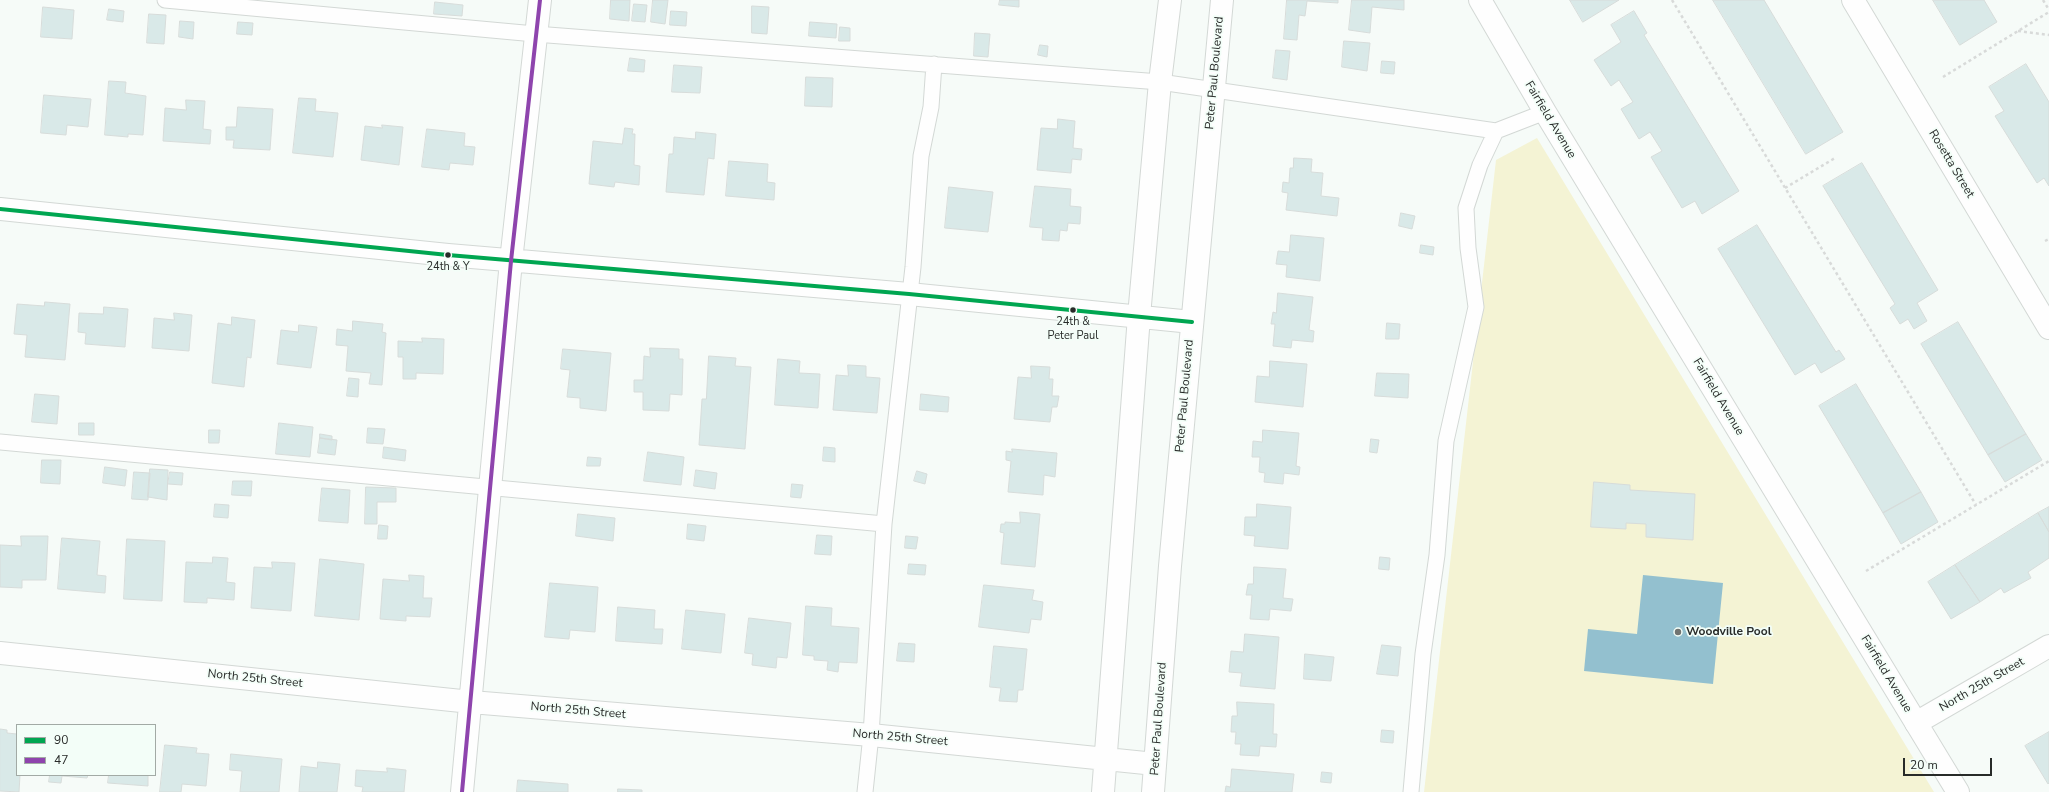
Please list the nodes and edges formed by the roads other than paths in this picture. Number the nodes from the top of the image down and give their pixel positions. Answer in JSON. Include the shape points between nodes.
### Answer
{"nodes":[{"id":1,"x":165,"y":0,"type":"edge"},
{"id":2,"x":540,"y":0,"type":"edge"},
{"id":3,"x":1170,"y":0,"type":"edge"},
{"id":4,"x":1222,"y":0,"type":"edge"},
{"id":5,"x":1480,"y":0,"type":"edge"},
{"id":6,"x":1853,"y":0,"type":"edge"},
{"id":7,"x":536,"y":34,"type":"junction"},
{"id":8,"x":934,"y":64,"type":"junction"},
{"id":9,"x":1160,"y":82,"type":"junction"},
{"id":10,"x":1214,"y":90,"type":"junction"},
{"id":11,"x":1545,"y":112,"type":"junction"},
{"id":12,"x":1496,"y":131,"type":"junction"},
{"id":13,"x":0,"y":209,"type":"edge"},
{"id":14,"x":512,"y":261,"type":"junction"},
{"id":15,"x":909,"y":294,"type":"junction"},
{"id":16,"x":1139,"y":316,"type":"junction"},
{"id":17,"x":1192,"y":322,"type":"junction"},
{"id":18,"x":2049,"y":328,"type":"edge"},
{"id":19,"x":0,"y":442,"type":"edge"},
{"id":20,"x":490,"y":486,"type":"junction"},
{"id":21,"x":884,"y":524,"type":"junction"},
{"id":22,"x":2049,"y":646,"type":"edge"},
{"id":23,"x":0,"y":653,"type":"edge"},
{"id":24,"x":471,"y":702,"type":"junction"},
{"id":25,"x":1916,"y":723,"type":"junction"},
{"id":26,"x":871,"y":735,"type":"junction"},
{"id":27,"x":1107,"y":758,"type":"junction"},
{"id":28,"x":1156,"y":764,"type":"junction"},
{"id":29,"x":462,"y":792,"type":"edge"},
{"id":30,"x":865,"y":792,"type":"edge"},
{"id":31,"x":1103,"y":792,"type":"edge"},
{"id":32,"x":1154,"y":792,"type":"edge"},
{"id":33,"x":1411,"y":792,"type":"edge"},
{"id":34,"x":1958,"y":792,"type":"edge"}],
"edges":[{"from":1,"to":7,"type":"lane"},
{"from":2,"to":7,"type":"street"},
{"from":3,"to":9,"type":"street"},
{"from":4,"to":10,"type":"street","name":"Peter Paul Boulevard"},
{"from":5,"to":11,"type":"street","name":"Fairfield Avenue"},
{"from":6,"to":18,"type":"street","name":"Rosetta Street"},
{"from":7,"to":8,"type":"lane"},
{"from":7,"to":14,"type":"street"},
{"from":8,"to":9,"type":"lane"},
{"from":8,"to":15,"type":"lane","via":[[931,107],[921,156]]},
{"from":9,"to":10,"type":"lane"},
{"from":9,"to":16,"type":"street"},
{"from":10,"to":12,"type":"lane"},
{"from":10,"to":17,"type":"street","name":"Peter Paul Boulevard"},
{"from":11,"to":12,"type":"lane"},
{"from":11,"to":25,"type":"street","name":"Fairfield Avenue"},
{"from":12,"to":33,"type":"lane","via":[[1480,165],[1466,208],[1468,248],[1476,307],[1446,440],[1437,555],[1423,654]]},
{"from":13,"to":14,"type":"street"},
{"from":14,"to":15,"type":"street"},
{"from":14,"to":20,"type":"street"},
{"from":15,"to":16,"type":"street"},
{"from":15,"to":21,"type":"lane"},
{"from":16,"to":17,"type":"street"},
{"from":16,"to":27,"type":"street"},
{"from":17,"to":28,"type":"street","name":"Peter Paul Boulevard","via":[[1170,566]]},
{"from":19,"to":20,"type":"lane"},
{"from":20,"to":21,"type":"lane"},
{"from":20,"to":24,"type":"street"},
{"from":21,"to":26,"type":"lane"},
{"from":22,"to":25,"type":"street","name":"North 25th Street"},
{"from":23,"to":24,"type":"street","name":"North 25th Street"},
{"from":24,"to":26,"type":"street","name":"North 25th Street"},
{"from":24,"to":29,"type":"street"},
{"from":25,"to":34,"type":"street","name":"Fairfield Avenue"},
{"from":26,"to":27,"type":"street","name":"North 25th Street"},
{"from":26,"to":30,"type":"lane"},
{"from":27,"to":28,"type":"street","name":"North 25th Street"},
{"from":27,"to":31,"type":"street"},
{"from":28,"to":32,"type":"street","name":"Peter Paul Boulevard"}]}
